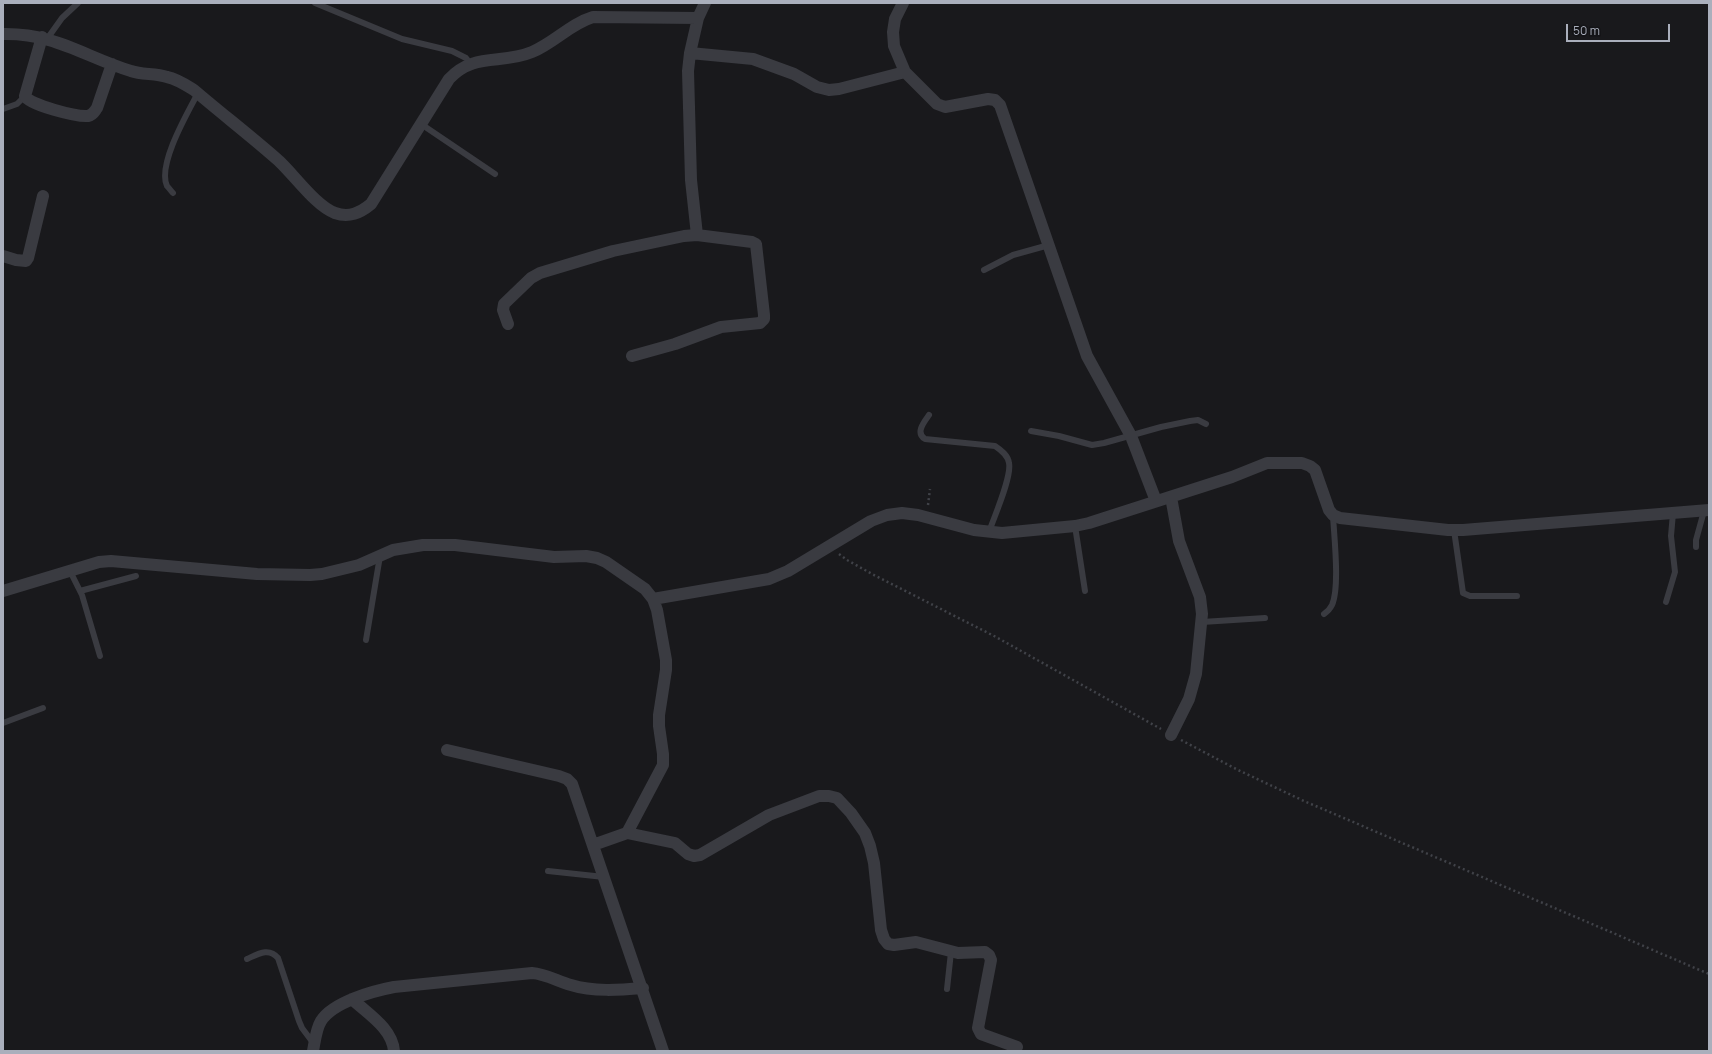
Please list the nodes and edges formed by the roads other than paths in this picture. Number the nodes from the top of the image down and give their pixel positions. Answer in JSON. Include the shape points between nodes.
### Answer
{"nodes":[{"id":1,"x":78,"y":3,"type":"edge"},
{"id":2,"x":315,"y":3,"type":"edge"},
{"id":3,"x":705,"y":3,"type":"edge"},
{"id":4,"x":903,"y":3,"type":"edge"},
{"id":5,"x":698,"y":18,"type":"junction"},
{"id":6,"x":3,"y":34,"type":"edge"},
{"id":7,"x":44,"y":38,"type":"junction"},
{"id":8,"x":690,"y":53,"type":"junction"},
{"id":9,"x":470,"y":63,"type":"junction"},
{"id":10,"x":112,"y":64,"type":"junction"},
{"id":11,"x":905,"y":72,"type":"junction"},
{"id":12,"x":198,"y":93,"type":"junction"},
{"id":13,"x":24,"y":96,"type":"junction"},
{"id":14,"x":3,"y":109,"type":"edge"},
{"id":15,"x":421,"y":124,"type":"junction"},
{"id":16,"x":495,"y":174,"type":"dead end"},
{"id":17,"x":173,"y":193,"type":"dead end"},
{"id":18,"x":43,"y":196,"type":"dead end"},
{"id":19,"x":698,"y":235,"type":"junction"},
{"id":20,"x":1048,"y":245,"type":"junction"},
{"id":21,"x":3,"y":256,"type":"edge"},
{"id":22,"x":984,"y":270,"type":"dead end"},
{"id":23,"x":508,"y":324,"type":"dead end"},
{"id":24,"x":632,"y":356,"type":"dead end"},
{"id":25,"x":929,"y":415,"type":"dead end"},
{"id":26,"x":1206,"y":424,"type":"dead end"},
{"id":27,"x":1031,"y":431,"type":"dead end"},
{"id":28,"x":1131,"y":436,"type":"junction"},
{"id":29,"x":1171,"y":497,"type":"junction"},
{"id":30,"x":1156,"y":501,"type":"junction"},
{"id":31,"x":1706,"y":511,"type":"edge"},
{"id":32,"x":1673,"y":514,"type":"junction"},
{"id":33,"x":1333,"y":516,"type":"junction"},
{"id":34,"x":1074,"y":526,"type":"junction"},
{"id":35,"x":1454,"y":530,"type":"junction"},
{"id":36,"x":988,"y":533,"type":"junction"},
{"id":37,"x":1696,"y":547,"type":"dead end"},
{"id":38,"x":380,"y":556,"type":"junction"},
{"id":39,"x":70,"y":571,"type":"junction"},
{"id":40,"x":136,"y":576,"type":"dead end"},
{"id":41,"x":3,"y":591,"type":"edge"},
{"id":42,"x":80,"y":591,"type":"junction"},
{"id":43,"x":1085,"y":591,"type":"dead end"},
{"id":44,"x":1517,"y":596,"type":"dead end"},
{"id":45,"x":653,"y":599,"type":"junction"},
{"id":46,"x":1666,"y":602,"type":"dead end"},
{"id":47,"x":1324,"y":614,"type":"dead end"},
{"id":48,"x":1266,"y":618,"type":"dead end"},
{"id":49,"x":1202,"y":622,"type":"junction"},
{"id":50,"x":366,"y":640,"type":"dead end"},
{"id":51,"x":100,"y":656,"type":"dead end"},
{"id":52,"x":43,"y":708,"type":"dead end"},
{"id":53,"x":3,"y":723,"type":"edge"},
{"id":54,"x":1172,"y":735,"type":"road end"},
{"id":55,"x":447,"y":750,"type":"dead end"},
{"id":56,"x":626,"y":833,"type":"junction"},
{"id":57,"x":593,"y":844,"type":"junction"},
{"id":58,"x":548,"y":871,"type":"dead end"},
{"id":59,"x":604,"y":877,"type":"junction"},
{"id":60,"x":951,"y":952,"type":"junction"},
{"id":61,"x":248,"y":959,"type":"dead end"},
{"id":62,"x":643,"y":988,"type":"junction"},
{"id":63,"x":947,"y":989,"type":"dead end"},
{"id":64,"x":352,"y":999,"type":"junction"},
{"id":65,"x":1017,"y":1047,"type":"dead end"},
{"id":66,"x":314,"y":1048,"type":"edge"},
{"id":67,"x":394,"y":1051,"type":"edge"},
{"id":68,"x":663,"y":1051,"type":"edge"}],
"edges":[{"from":1,"to":7,"type":"lane"},
{"from":2,"to":9,"type":"lane","via":[[391,35],[452,51]]},
{"from":3,"to":5,"type":"street"},
{"from":4,"to":11,"type":"street","via":[[895,18],[893,32],[894,46]]},
{"from":5,"to":8,"type":"street"},
{"from":5,"to":9,"type":"street","via":[[593,17],[581,20],[533,52],[522,56]]},
{"from":6,"to":7,"type":"street"},
{"from":7,"to":10,"type":"street"},
{"from":7,"to":13,"type":"street"},
{"from":8,"to":11,"type":"street","via":[[753,58],[829,90]]},
{"from":8,"to":19,"type":"street","via":[[688,72],[691,180]]},
{"from":9,"to":15,"type":"street","via":[[458,69],[449,79]]},
{"from":10,"to":12,"type":"street","via":[[133,72],[167,76]]},
{"from":10,"to":13,"type":"street","via":[[97,108],[89,116],[41,106]]},
{"from":11,"to":20,"type":"street","via":[[938,104],[945,107],[988,99],[995,100],[1000,105]]},
{"from":12,"to":15,"type":"street","via":[[279,161],[323,207],[348,215],[360,213],[371,204]]},
{"from":12,"to":17,"type":"lane","via":[[177,131],[168,160],[165,174],[167,185]]},
{"from":13,"to":14,"type":"lane","via":[[17,104]]},
{"from":15,"to":16,"type":"lane"},
{"from":18,"to":21,"type":"street","via":[[28,258],[22,261]]},
{"from":19,"to":23,"type":"street","via":[[613,251],[540,272],[504,304],[503,310]]},
{"from":19,"to":24,"type":"street","via":[[756,244],[764,319],[760,323],[710,330],[675,344]]},
{"from":20,"to":22,"type":"lane","via":[[1013,255]]},
{"from":20,"to":28,"type":"street","via":[[1087,356]]},
{"from":25,"to":36,"type":"lane","via":[[920,433],[925,439],[995,446],[1007,457],[1008,472]]},
{"from":26,"to":28,"type":"lane","via":[[1198,420]]},
{"from":27,"to":28,"type":"lane","via":[[1092,445]]},
{"from":28,"to":30,"type":"street"},
{"from":29,"to":30,"type":"street"},
{"from":29,"to":33,"type":"street","via":[[1267,463],[1302,463],[1315,470],[1328,510]]},
{"from":29,"to":49,"type":"street","via":[[1179,541],[1200,597]]},
{"from":30,"to":34,"type":"street"},
{"from":31,"to":32,"type":"street"},
{"from":31,"to":37,"type":"lane"},
{"from":32,"to":35,"type":"street"},
{"from":32,"to":46,"type":"lane","via":[[1671,536],[1675,572]]},
{"from":33,"to":35,"type":"street"},
{"from":33,"to":47,"type":"lane","via":[[1335,584],[1332,604]]},
{"from":34,"to":36,"type":"street"},
{"from":34,"to":43,"type":"lane"},
{"from":35,"to":44,"type":"lane","via":[[1464,594]]},
{"from":36,"to":45,"type":"street","via":[[918,515],[886,515],[871,521],[788,571],[769,579]]},
{"from":38,"to":39,"type":"street","via":[[359,565],[310,575],[257,574],[111,560]]},
{"from":38,"to":45,"type":"street","via":[[393,550],[440,544],[554,556],[586,556],[606,562],[644,589]]},
{"from":38,"to":50,"type":"lane"},
{"from":39,"to":41,"type":"street"},
{"from":39,"to":42,"type":"lane"},
{"from":40,"to":42,"type":"lane"},
{"from":42,"to":51,"type":"lane"},
{"from":45,"to":56,"type":"street","via":[[666,660],[659,720],[663,765]]},
{"from":48,"to":49,"type":"lane"},
{"from":49,"to":54,"type":"street","via":[[1196,674]]},
{"from":52,"to":53,"type":"lane"},
{"from":55,"to":57,"type":"street","via":[[567,779],[572,784]]},
{"from":56,"to":57,"type":"street"},
{"from":56,"to":60,"type":"street","via":[[675,843],[694,856],[700,855],[769,815],[819,796],[837,798],[865,833],[870,846],[884,939],[888,944],[916,942]]},
{"from":57,"to":59,"type":"street"},
{"from":58,"to":59,"type":"lane"},
{"from":59,"to":62,"type":"street"},
{"from":60,"to":63,"type":"lane"},
{"from":60,"to":65,"type":"street","via":[[980,951],[989,955],[990,964],[978,1028],[981,1034]]},
{"from":61,"to":66,"type":"lane","via":[[264,952],[270,952],[278,958],[299,1021]]},
{"from":62,"to":64,"type":"street","via":[[614,990],[581,987],[532,973],[394,987]]},
{"from":62,"to":68,"type":"street"},
{"from":64,"to":66,"type":"street","via":[[321,1020]]},
{"from":64,"to":67,"type":"street","via":[[389,1034]]}]}
